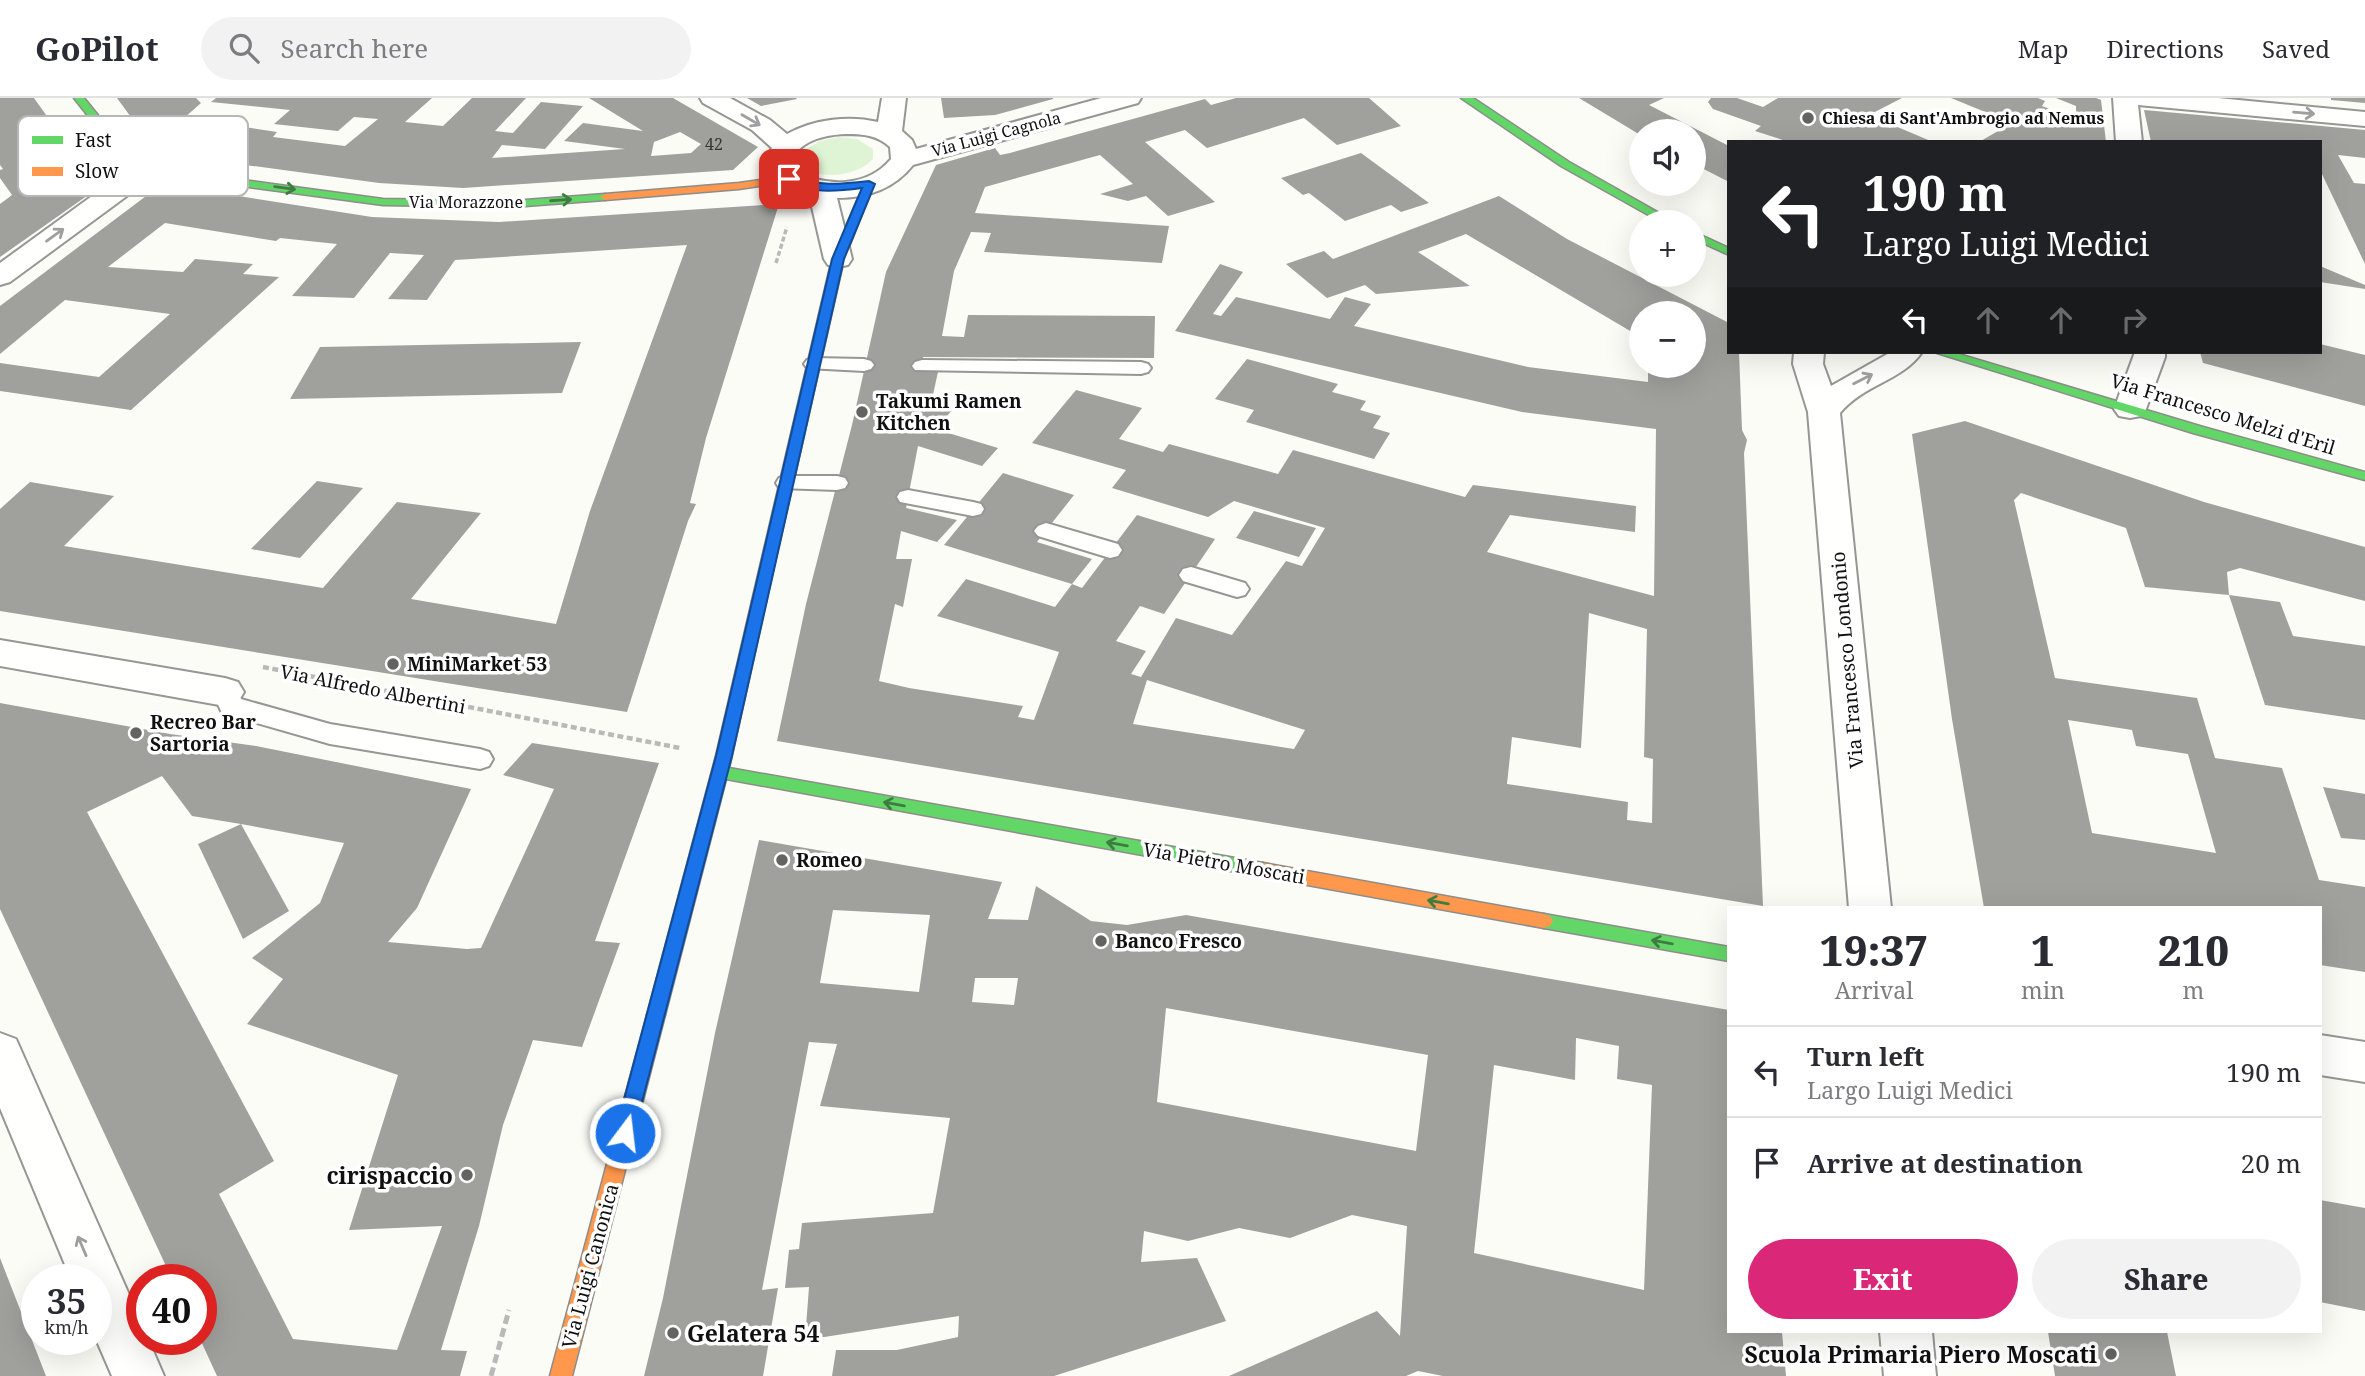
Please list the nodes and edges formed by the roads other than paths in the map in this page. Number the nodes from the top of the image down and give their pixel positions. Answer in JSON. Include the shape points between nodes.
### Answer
{"nodes":[{"id":1,"x":79,"y":98,"type":"edge"},
{"id":2,"x":712,"y":98,"type":"edge"},
{"id":3,"x":894,"y":98,"type":"edge"},
{"id":4,"x":1129,"y":98,"type":"edge"},
{"id":5,"x":1466,"y":98,"type":"edge"},
{"id":6,"x":2125,"y":98,"type":"edge"},
{"id":7,"x":2138,"y":98,"type":"edge"},
{"id":8,"x":838,"y":101,"type":"dead end"},
{"id":9,"x":93,"y":116,"type":"edge"},
{"id":10,"x":2365,"y":118,"type":"edge"},
{"id":11,"x":821,"y":130,"type":"junction"},
{"id":12,"x":889,"y":134,"type":"junction"},
{"id":13,"x":2129,"y":140,"type":"edge"},
{"id":14,"x":785,"y":147,"type":"junction"},
{"id":15,"x":904,"y":160,"type":"junction"},
{"id":16,"x":789,"y":179,"type":"junction"},
{"id":17,"x":248,"y":184,"type":"edge"},
{"id":18,"x":869,"y":184,"type":"junction"},
{"id":19,"x":820,"y":189,"type":"junction"},
{"id":20,"x":109,"y":196,"type":"edge"},
{"id":21,"x":1647,"y":210,"type":"edge"},
{"id":22,"x":1706,"y":241,"type":"edge"},
{"id":23,"x":1727,"y":251,"type":"edge"},
{"id":24,"x":838,"y":259,"type":"junction"},
{"id":25,"x":0,"y":276,"type":"edge"},
{"id":26,"x":1809,"y":354,"type":"edge"},
{"id":27,"x":1905,"y":354,"type":"edge"},
{"id":28,"x":1947,"y":354,"type":"edge"},
{"id":29,"x":1987,"y":354,"type":"edge"},
{"id":30,"x":2150,"y":354,"type":"edge"},
{"id":31,"x":814,"y":365,"type":"junction"},
{"id":32,"x":864,"y":365,"type":"dead end"},
{"id":33,"x":922,"y":366,"type":"dead end"},
{"id":34,"x":1141,"y":368,"type":"dead end"},
{"id":35,"x":2069,"y":389,"type":"junction"},
{"id":36,"x":2130,"y":409,"type":"junction"},
{"id":37,"x":1824,"y":412,"type":"junction"},
{"id":38,"x":2365,"y":476,"type":"edge"},
{"id":39,"x":787,"y":483,"type":"junction"},
{"id":40,"x":836,"y":483,"type":"dead end"},
{"id":41,"x":908,"y":497,"type":"dead end"},
{"id":42,"x":973,"y":509,"type":"dead end"},
{"id":43,"x":1046,"y":531,"type":"dead end"},
{"id":44,"x":1111,"y":550,"type":"dead end"},
{"id":45,"x":1191,"y":575,"type":"dead end"},
{"id":46,"x":1237,"y":589,"type":"dead end"},
{"id":47,"x":0,"y":653,"type":"edge"},
{"id":48,"x":225,"y":692,"type":"joint"},
{"id":49,"x":480,"y":760,"type":"dead end"},
{"id":50,"x":719,"y":772,"type":"junction"},
{"id":51,"x":1870,"y":906,"type":"edge"},
{"id":52,"x":1727,"y":954,"type":"edge"},
{"id":53,"x":0,"y":1054,"type":"edge"},
{"id":54,"x":2322,"y":1055,"type":"edge"},
{"id":55,"x":2365,"y":1062,"type":"edge"},
{"id":56,"x":1906,"y":1333,"type":"edge"},
{"id":57,"x":138,"y":1376,"type":"edge"},
{"id":58,"x":561,"y":1376,"type":"edge"},
{"id":59,"x":1910,"y":1376,"type":"edge"}],
"edges":[{"from":1,"to":9,"type":"street"},
{"from":2,"to":14,"type":"street","one_way":true,"via":[[766,128]]},
{"from":3,"to":12,"type":"street"},
{"from":4,"to":15,"type":"street","name":"Via Luigi Cagnola"},
{"from":5,"to":21,"type":"street","via":[[1583,176]]},
{"from":6,"to":13,"type":"street"},
{"from":7,"to":10,"type":"street","one_way":true},
{"from":8,"to":11,"type":"street"},
{"from":11,"to":12,"type":"street","via":[[858,127]]},
{"from":11,"to":14,"type":"street"},
{"from":12,"to":15,"type":"street","via":[[903,145]]},
{"from":14,"to":16,"type":"street","via":[[778,166]]},
{"from":15,"to":18,"type":"street","via":[[895,172]]},
{"from":17,"to":16,"type":"street","name":"Via Morazzone","one_way":true,"via":[[383,202],[512,204]]},
{"from":16,"to":19,"type":"street"},
{"from":18,"to":19,"type":"street"},
{"from":18,"to":24,"type":"street","name":"Via Luigi Canonica"},
{"from":19,"to":24,"type":"street","name":"Via Luigi Canonica"},
{"from":25,"to":20,"type":"street","one_way":true},
{"from":22,"to":23,"type":"street"},
{"from":24,"to":31,"type":"street","name":"Via Luigi Canonica"},
{"from":26,"to":37,"type":"street","name":"Via Francesco Londonio"},
{"from":37,"to":27,"type":"street","one_way":true,"via":[[1838,394],[1899,362]]},
{"from":28,"to":35,"type":"street","name":"Via Francesco Melzi d'Eril"},
{"from":29,"to":35,"type":"street","name":"Via Francesco Melzi d'Eril"},
{"from":30,"to":36,"type":"street"},
{"from":31,"to":32,"type":"lane"},
{"from":31,"to":39,"type":"street","name":"Via Luigi Canonica"},
{"from":33,"to":34,"type":"lane"},
{"from":35,"to":36,"type":"street","name":"Via Francesco Melzi d'Eril"},
{"from":36,"to":38,"type":"street","name":"Via Francesco Melzi d'Eril"},
{"from":37,"to":51,"type":"street","name":"Via Francesco Londonio"},
{"from":39,"to":40,"type":"lane"},
{"from":39,"to":50,"type":"street","name":"Via Luigi Canonica"},
{"from":41,"to":42,"type":"lane"},
{"from":43,"to":44,"type":"lane"},
{"from":45,"to":46,"type":"lane"},
{"from":47,"to":48,"type":"street"},
{"from":48,"to":49,"type":"lane","via":[[231,706],[330,734]]},
{"from":52,"to":50,"type":"street","name":"Via Pietro Moscati","one_way":true},
{"from":50,"to":58,"type":"street","name":"Via Luigi Canonica"},
{"from":57,"to":53,"type":"street","one_way":true},
{"from":54,"to":55,"type":"street"},
{"from":56,"to":59,"type":"street"}]}
